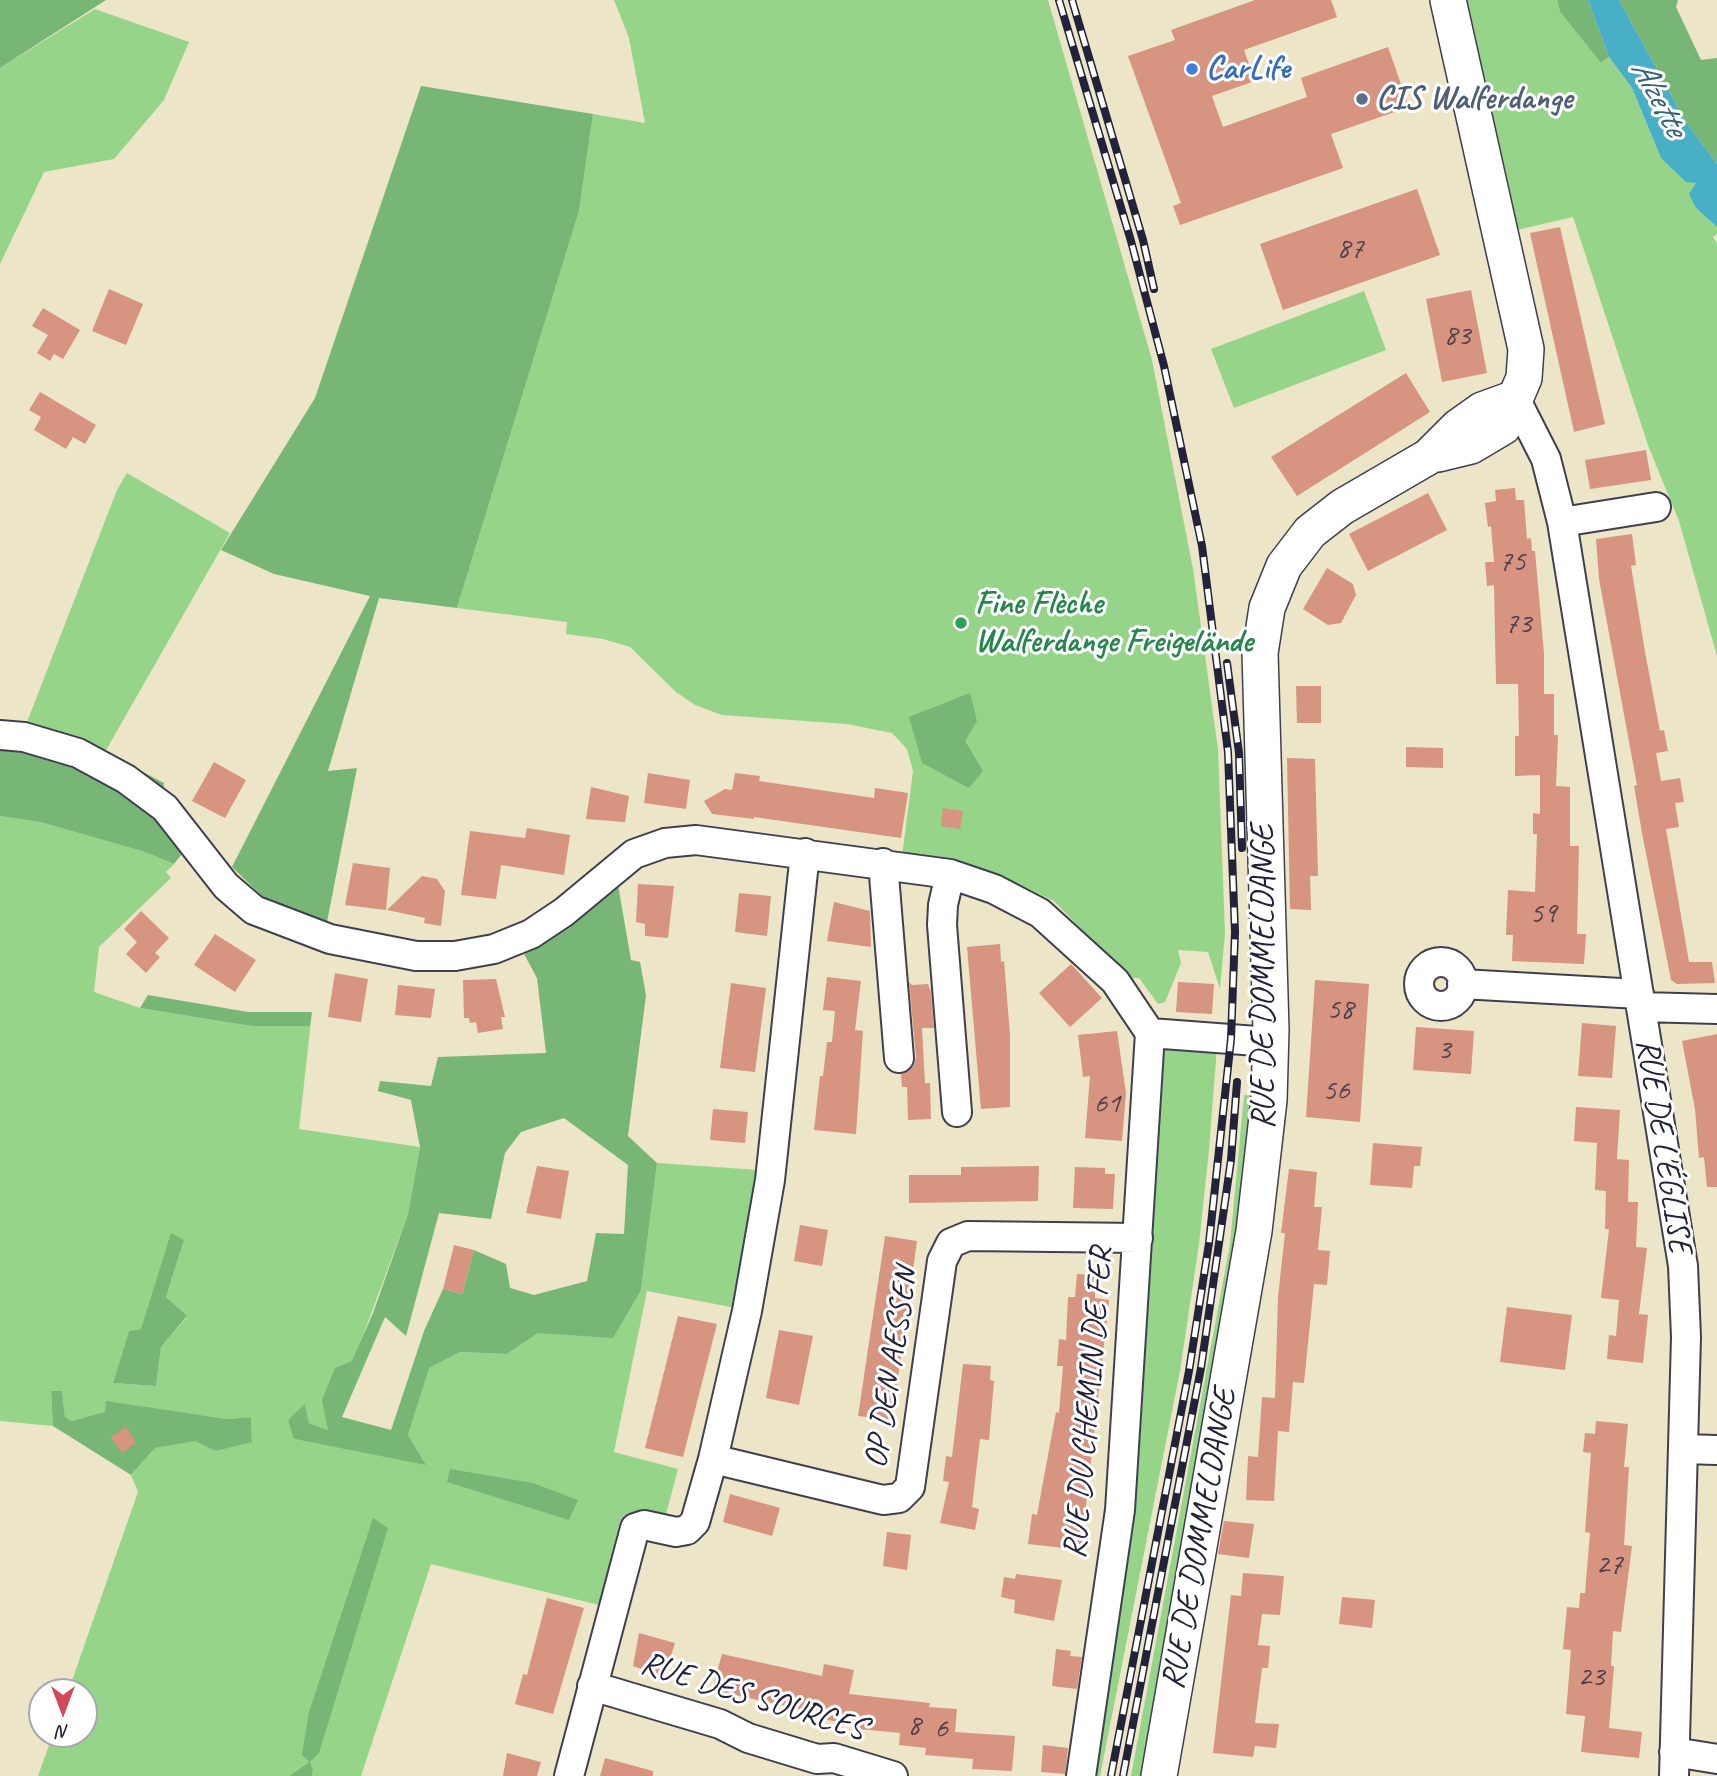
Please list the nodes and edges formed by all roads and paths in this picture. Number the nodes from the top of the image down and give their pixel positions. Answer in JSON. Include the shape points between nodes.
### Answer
{"nodes":[{"id":1,"x":1448,"y":0,"type":"edge"},
{"id":2,"x":1515,"y":398,"type":"junction"},
{"id":3,"x":1656,"y":507,"type":"dead end"},
{"id":4,"x":1562,"y":522,"type":"junction"},
{"id":5,"x":0,"y":735,"type":"edge"},
{"id":6,"x":805,"y":853,"type":"junction"},
{"id":7,"x":883,"y":863,"type":"junction"},
{"id":8,"x":950,"y":874,"type":"junction"},
{"id":9,"x":1462,"y":984,"type":"dead end"},
{"id":10,"x":1640,"y":1001,"type":"junction"},
{"id":11,"x":1717,"y":1009,"type":"edge"},
{"id":12,"x":1150,"y":1033,"type":"junction"},
{"id":13,"x":1270,"y":1042,"type":"junction"},
{"id":14,"x":899,"y":1058,"type":"dead end"},
{"id":15,"x":957,"y":1112,"type":"dead end"},
{"id":16,"x":1138,"y":1238,"type":"junction"},
{"id":17,"x":1683,"y":1449,"type":"junction"},
{"id":18,"x":1717,"y":1450,"type":"edge"},
{"id":19,"x":713,"y":1459,"type":"junction"},
{"id":20,"x":592,"y":1686,"type":"junction"},
{"id":21,"x":1717,"y":1759,"type":"edge"},
{"id":22,"x":1674,"y":1764,"type":"edge"},
{"id":23,"x":569,"y":1776,"type":"edge"},
{"id":24,"x":893,"y":1776,"type":"edge"},
{"id":25,"x":1081,"y":1776,"type":"edge"},
{"id":26,"x":1159,"y":1776,"type":"edge"}],
"edges":[{"from":1,"to":2,"type":"main road","via":[[1525,349],[1524,378]]},
{"from":2,"to":4,"type":"street","name":"RUE DE L'ÉGLISE","via":[[1546,458]]},
{"from":2,"to":13,"type":"main road","name":"RUE DE DOMMELDANGE","via":[[1482,410],[1428,457],[1342,507],[1310,532],[1284,566],[1266,608],[1260,653]]},
{"from":3,"to":4,"type":"street"},
{"from":4,"to":10,"type":"street","name":"RUE DE L'ÉGLISE"},
{"from":5,"to":6,"type":"street","via":[[78,753],[127,779],[165,808],[226,886],[254,910],[330,939],[416,956],[455,956],[531,934],[634,854],[665,843],[696,840]]},
{"from":6,"to":7,"type":"street"},
{"from":6,"to":19,"type":"street","via":[[770,1180],[747,1311]]},
{"from":7,"to":8,"type":"street"},
{"from":7,"to":14,"type":"street"},
{"from":8,"to":12,"type":"street","via":[[1040,913],[1115,981]]},
{"from":8,"to":15,"type":"street","via":[[942,925]]},
{"from":9,"to":10,"type":"street"},
{"from":10,"to":11,"type":"street"},
{"from":10,"to":17,"type":"street","name":"RUE DE L'ÉGLISE","via":[[1683,1266]]},
{"from":12,"to":13,"type":"street"},
{"from":12,"to":16,"type":"street","name":"RUE DU CHEMIN DE FER"},
{"from":13,"to":26,"type":"main road","name":"RUE DE DOMMELDANGE","via":[[1269,1100],[1254,1231]]},
{"from":16,"to":19,"type":"street","name":"OP DEN AESSEN","via":[[968,1237],[951,1243],[942,1261],[910,1487],[900,1498],[883,1500]]},
{"from":16,"to":25,"type":"street","name":"RUE DU CHEMIN DE FER","via":[[1120,1510]]},
{"from":17,"to":18,"type":"street"},
{"from":17,"to":22,"type":"street","name":"RUE DE L'ÉGLISE"},
{"from":19,"to":20,"type":"street","via":[[695,1522],[687,1530],[635,1528]]},
{"from":20,"to":23,"type":"street"},
{"from":20,"to":24,"type":"street","name":"RUE DES SOURCES","via":[[817,1759],[834,1758]]},
{"from":21,"to":22,"type":"street"}]}
